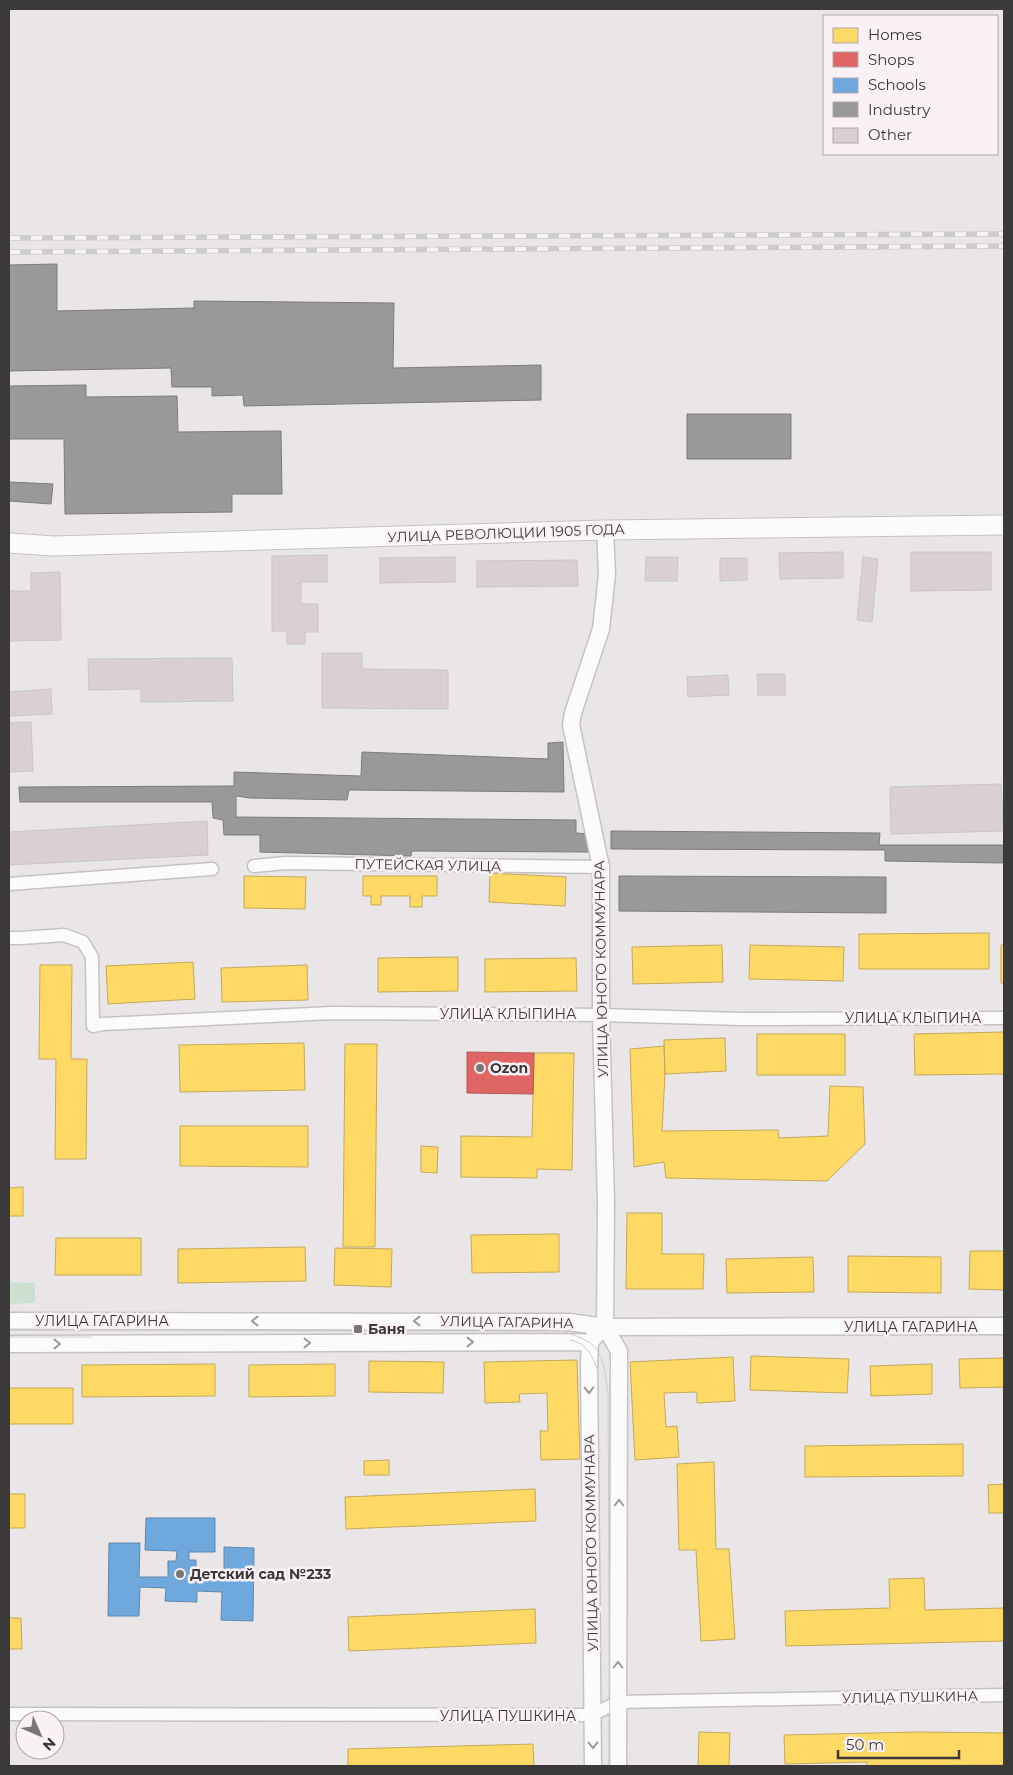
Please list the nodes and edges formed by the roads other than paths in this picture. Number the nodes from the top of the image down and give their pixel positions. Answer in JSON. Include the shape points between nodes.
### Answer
{"nodes":[{"id":1,"x":1004,"y":525,"type":"edge"},
{"id":2,"x":605,"y":530,"type":"junction"},
{"id":3,"x":9,"y":543,"type":"edge"},
{"id":4,"x":254,"y":866,"type":"dead end"},
{"id":5,"x":601,"y":867,"type":"junction"},
{"id":6,"x":212,"y":869,"type":"dead end"},
{"id":7,"x":9,"y":884,"type":"edge"},
{"id":8,"x":9,"y":938,"type":"edge"},
{"id":9,"x":601,"y":1014,"type":"junction"},
{"id":10,"x":1004,"y":1018,"type":"edge"},
{"id":11,"x":9,"y":1321,"type":"edge"},
{"id":12,"x":1004,"y":1326,"type":"edge"},
{"id":13,"x":606,"y":1327,"type":"junction"},
{"id":14,"x":590,"y":1342,"type":"junction"},
{"id":15,"x":9,"y":1344,"type":"edge"},
{"id":16,"x":1004,"y":1695,"type":"edge"},
{"id":17,"x":618,"y":1702,"type":"junction"},
{"id":18,"x":9,"y":1714,"type":"edge"},
{"id":19,"x":592,"y":1715,"type":"junction"},
{"id":20,"x":593,"y":1766,"type":"edge"},
{"id":21,"x":618,"y":1766,"type":"edge"}],
"edges":[{"from":1,"to":2,"type":"main road","name":"УЛИЦА РЕВОЛЮЦИИ 1905 ГОДА"},
{"from":2,"to":3,"type":"main road","name":"УЛИЦА РЕВОЛЮЦИИ 1905 ГОДА","via":[[54,546]]},
{"from":2,"to":5,"type":"street","name":"УЛИЦА ЮНОГО КОММУНАРА","via":[[607,574],[601,630],[572,713],[571,725]]},
{"from":4,"to":5,"type":"street","name":"ПУТЕЙСКАЯ УЛИЦА","via":[[285,863]]},
{"from":5,"to":9,"type":"street","name":"УЛИЦА ЮНОГО КОММУНАРА"},
{"from":6,"to":7,"type":"street"},
{"from":8,"to":9,"type":"street","name":"УЛИЦА КЛЫПИНА","via":[[64,935],[83,942],[92,956],[93,1026],[333,1013]]},
{"from":9,"to":10,"type":"street","name":"УЛИЦА КЛЫПИНА","via":[[741,1018]]},
{"from":9,"to":13,"type":"street","name":"УЛИЦА ЮНОГО КОММУНАРА"},
{"from":13,"to":11,"type":"street","name":"УЛИЦА ГАГАРИНА","one_way":true,"via":[[569,1322]]},
{"from":12,"to":13,"type":"street","name":"УЛИЦА ГАГАРИНА"},
{"from":13,"to":14,"type":"street"},
{"from":17,"to":13,"type":"street","name":"УЛИЦА ЮНОГО КОММУНАРА","one_way":true,"via":[[619,1351]]},
{"from":15,"to":14,"type":"street","name":"УЛИЦА ГАГАРИНА","one_way":true},
{"from":14,"to":19,"type":"street","name":"УЛИЦА ЮНОГО КОММУНАРА","one_way":true},
{"from":16,"to":17,"type":"street","name":"УЛИЦА ПУШКИНА"},
{"from":17,"to":19,"type":"street","name":"УЛИЦА ПУШКИНА"},
{"from":17,"to":21,"type":"street","name":"УЛИЦА ЮНОГО КОММУНАРА"},
{"from":18,"to":19,"type":"street","name":"УЛИЦА ПУШКИНА"},
{"from":19,"to":20,"type":"street","name":"УЛИЦА ЮНОГО КОММУНАРА","one_way":true}]}
